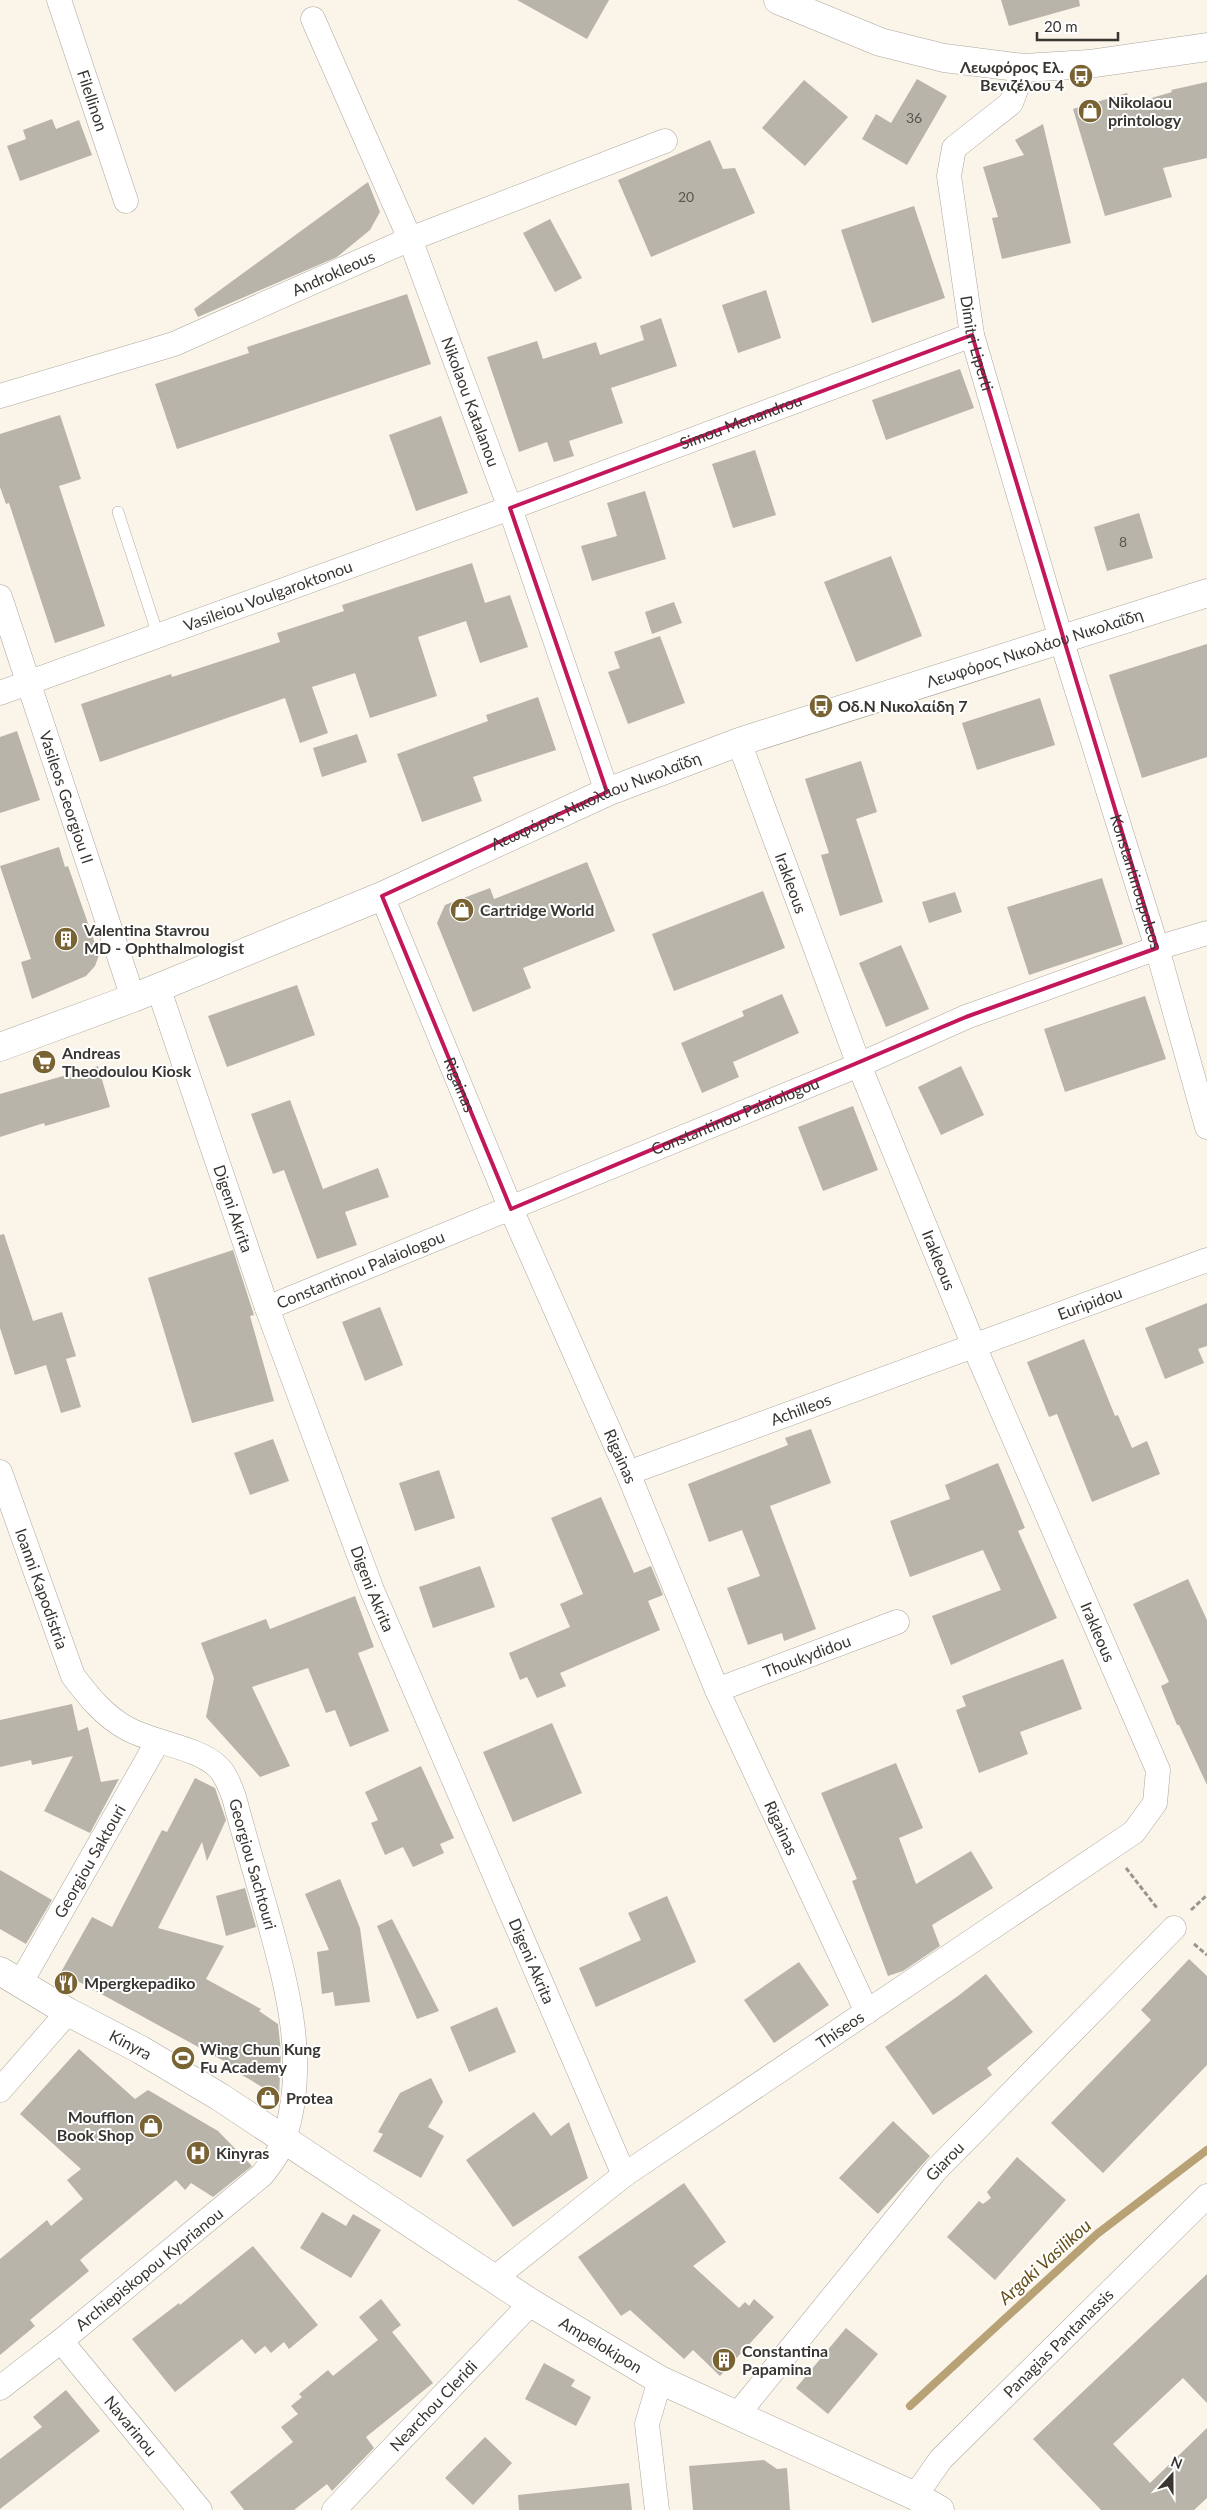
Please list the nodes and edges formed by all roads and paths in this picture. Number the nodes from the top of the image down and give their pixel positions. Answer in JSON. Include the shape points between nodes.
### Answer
{"nodes":[{"id":1,"x":59,"y":0,"type":"edge"},
{"id":2,"x":788,"y":2,"type":"edge"},
{"id":3,"x":313,"y":19,"type":"dead end"},
{"id":4,"x":1207,"y":48,"type":"edge"},
{"id":5,"x":1024,"y":68,"type":"junction"},
{"id":6,"x":665,"y":141,"type":"dead end"},
{"id":7,"x":126,"y":201,"type":"dead end"},
{"id":8,"x":410,"y":239,"type":"junction"},
{"id":9,"x":972,"y":335,"type":"junction"},
{"id":10,"x":0,"y":396,"type":"edge"},
{"id":11,"x":510,"y":508,"type":"junction"},
{"id":12,"x":118,"y":512,"type":"dead end"},
{"id":13,"x":1207,"y":593,"type":"edge"},
{"id":14,"x":0,"y":597,"type":"edge"},
{"id":15,"x":158,"y":635,"type":"junction"},
{"id":16,"x":1061,"y":639,"type":"junction"},
{"id":17,"x":27,"y":683,"type":"junction"},
{"id":18,"x":0,"y":693,"type":"edge"},
{"id":19,"x":739,"y":742,"type":"junction"},
{"id":20,"x":607,"y":792,"type":"junction"},
{"id":21,"x":382,"y":896,"type":"junction"},
{"id":22,"x":1207,"y":933,"type":"edge"},
{"id":23,"x":1157,"y":948,"type":"junction"},
{"id":24,"x":158,"y":988,"type":"junction"},
{"id":25,"x":133,"y":998,"type":"junction"},
{"id":26,"x":0,"y":1047,"type":"edge"},
{"id":27,"x":859,"y":1065,"type":"junction"},
{"id":28,"x":1207,"y":1127,"type":"edge"},
{"id":29,"x":511,"y":1209,"type":"junction"},
{"id":30,"x":1207,"y":1260,"type":"edge"},
{"id":31,"x":267,"y":1308,"type":"junction"},
{"id":32,"x":974,"y":1346,"type":"junction"},
{"id":33,"x":0,"y":1472,"type":"edge"},
{"id":34,"x":628,"y":1473,"type":"junction"},
{"id":35,"x":897,"y":1622,"type":"dead end"},
{"id":36,"x":73,"y":1676,"type":"joint"},
{"id":37,"x":717,"y":1690,"type":"junction"},
{"id":38,"x":158,"y":1741,"type":"junction"},
{"id":39,"x":1158,"y":1770,"type":"joint"},
{"id":40,"x":1113,"y":1847,"type":"junction"},
{"id":41,"x":1174,"y":1928,"type":"junction"},
{"id":42,"x":1207,"y":1955,"type":"edge"},
{"id":43,"x":11,"y":1976,"type":"edge"},
{"id":44,"x":68,"y":2012,"type":"junction"},
{"id":45,"x":867,"y":2012,"type":"junction"},
{"id":46,"x":0,"y":2090,"type":"edge"},
{"id":47,"x":285,"y":2138,"type":"junction"},
{"id":48,"x":624,"y":2175,"type":"junction"},
{"id":49,"x":1207,"y":2196,"type":"edge"},
{"id":50,"x":496,"y":2278,"type":"junction"},
{"id":51,"x":531,"y":2303,"type":"junction"},
{"id":52,"x":61,"y":2342,"type":"junction"},
{"id":53,"x":660,"y":2380,"type":"junction"},
{"id":54,"x":0,"y":2388,"type":"edge"},
{"id":55,"x":737,"y":2415,"type":"junction"},
{"id":56,"x":915,"y":2496,"type":"junction"},
{"id":57,"x":200,"y":2510,"type":"edge"},
{"id":58,"x":334,"y":2510,"type":"edge"},
{"id":59,"x":657,"y":2510,"type":"edge"},
{"id":60,"x":940,"y":2510,"type":"edge"}],
"edges":[{"from":1,"to":7,"type":"street","name":"Filellinon"},
{"from":2,"to":5,"type":"street","via":[[880,42],[944,58]]},
{"from":3,"to":8,"type":"street","name":"Nikolaou Katalanou"},
{"from":4,"to":5,"type":"street","via":[[1089,64]]},
{"from":5,"to":9,"type":"street","name":"Dimitri Liperti","via":[[1011,103],[954,148],[949,176]]},
{"from":6,"to":8,"type":"street","name":"Androkleous"},
{"from":8,"to":10,"type":"street","name":"Androkleous","via":[[174,344]]},
{"from":8,"to":11,"type":"street","name":"Nikolaou Katalanou"},
{"from":9,"to":11,"type":"street","name":"Simou Menandrou"},
{"from":9,"to":16,"type":"street","name":"Dimitri Liperti"},
{"from":11,"to":15,"type":"street","name":"Vasileiou Voulgaroktonou"},
{"from":11,"to":20,"type":"street","name":"Nikolaou Katalanou"},
{"from":12,"to":15,"type":"lane"},
{"from":13,"to":16,"type":"street","name":"Λεωφόρος Νικολάου Νικολαΐδη"},
{"from":14,"to":17,"type":"street","name":"Vasileos Georgiou II"},
{"from":15,"to":17,"type":"street","name":"Vasileiou Voulgaroktonou"},
{"from":16,"to":19,"type":"street","name":"Λεωφόρος Νικολάου Νικολαΐδη"},
{"from":16,"to":23,"type":"street","name":"Konstantinoupoleos"},
{"from":17,"to":18,"type":"street","name":"Vasileiou Voulgaroktonou"},
{"from":17,"to":25,"type":"street","name":"Vasileos Georgiou II"},
{"from":19,"to":20,"type":"street","name":"Λεωφόρος Νικολάου Νικολαΐδη"},
{"from":19,"to":27,"type":"street","name":"Irakleous"},
{"from":20,"to":21,"type":"street","name":"Λεωφόρος Νικολάου Νικολαΐδη"},
{"from":21,"to":24,"type":"street","name":"Λεωφόρος Νικολάου Νικολαΐδη"},
{"from":21,"to":29,"type":"street","name":"Rigainas"},
{"from":22,"to":23,"type":"street","name":"Constantinou Palaiologou"},
{"from":23,"to":27,"type":"street","name":"Constantinou Palaiologou","via":[[966,1017]]},
{"from":23,"to":28,"type":"street","name":"Konstantinoupoleos"},
{"from":24,"to":25,"type":"street","name":"Λεωφόρος Νικολάου Νικολαΐδη"},
{"from":24,"to":31,"type":"street","name":"Digeni Akrita"},
{"from":25,"to":26,"type":"street","name":"Λεωφόρος Νικολάου Νικολαΐδη"},
{"from":27,"to":29,"type":"street","name":"Constantinou Palaiologou"},
{"from":27,"to":32,"type":"street","name":"Irakleous"},
{"from":29,"to":31,"type":"street","name":"Constantinou Palaiologou"},
{"from":29,"to":34,"type":"street","name":"Rigainas"},
{"from":30,"to":32,"type":"street","name":"Euripidou"},
{"from":31,"to":48,"type":"street","name":"Digeni Akrita","via":[[372,1590]]},
{"from":32,"to":34,"type":"street","name":"Achilleos"},
{"from":32,"to":39,"type":"street","name":"Irakleous"},
{"from":33,"to":36,"type":"street","name":"Ioanni Kapodistria"},
{"from":34,"to":37,"type":"street","name":"Rigainas"},
{"from":35,"to":37,"type":"street","name":"Thoukydidou"},
{"from":36,"to":38,"type":"street","name":"Georgiou Sachtouri","via":[[108,1716]]},
{"from":37,"to":45,"type":"street","name":"Rigainas"},
{"from":38,"to":43,"type":"street","name":"Georgiou Saktouri"},
{"from":38,"to":47,"type":"street","name":"Georgiou Sachtouri","via":[[218,1767],[234,1797],[284,1976],[293,2032],[295,2080]]},
{"from":39,"to":40,"type":"street","name":"Thiseos","via":[[1155,1803],[1134,1832]]},
{"from":40,"to":41,"type":"path","via":[[1137,1884]]},
{"from":40,"to":45,"type":"street","name":"Thiseos"},
{"from":41,"to":42,"type":"path"},
{"from":41,"to":55,"type":"street","name":"Giarou","via":[[935,2171]]},
{"from":43,"to":44,"type":"street","name":"Kinyra"},
{"from":44,"to":46,"type":"street"},
{"from":44,"to":47,"type":"street","name":"Kinyra","via":[[141,2050]]},
{"from":45,"to":48,"type":"street","name":"Thiseos"},
{"from":47,"to":50,"type":"street","name":"Ampelokipon"},
{"from":47,"to":52,"type":"street","name":"Archiepiskopou Kyprianou","via":[[274,2160],[244,2192]]},
{"from":48,"to":50,"type":"street","name":"Thiseos"},
{"from":49,"to":56,"type":"street","name":"Panagias Pantanassis","via":[[941,2459]]},
{"from":50,"to":51,"type":"street","name":"Ampelokipon"},
{"from":51,"to":53,"type":"street","name":"Ampelokipon"},
{"from":51,"to":58,"type":"street","name":"Nearchou Cleridi"},
{"from":52,"to":54,"type":"street","name":"Archiepiskopou Kyprianou"},
{"from":52,"to":57,"type":"street","name":"Navarinou"},
{"from":53,"to":55,"type":"street","name":"Ampelokipon"},
{"from":53,"to":59,"type":"street","via":[[647,2424]]},
{"from":55,"to":56,"type":"street","name":"Ampelokipon"},
{"from":56,"to":60,"type":"street","name":"Ampelokipon"}]}
